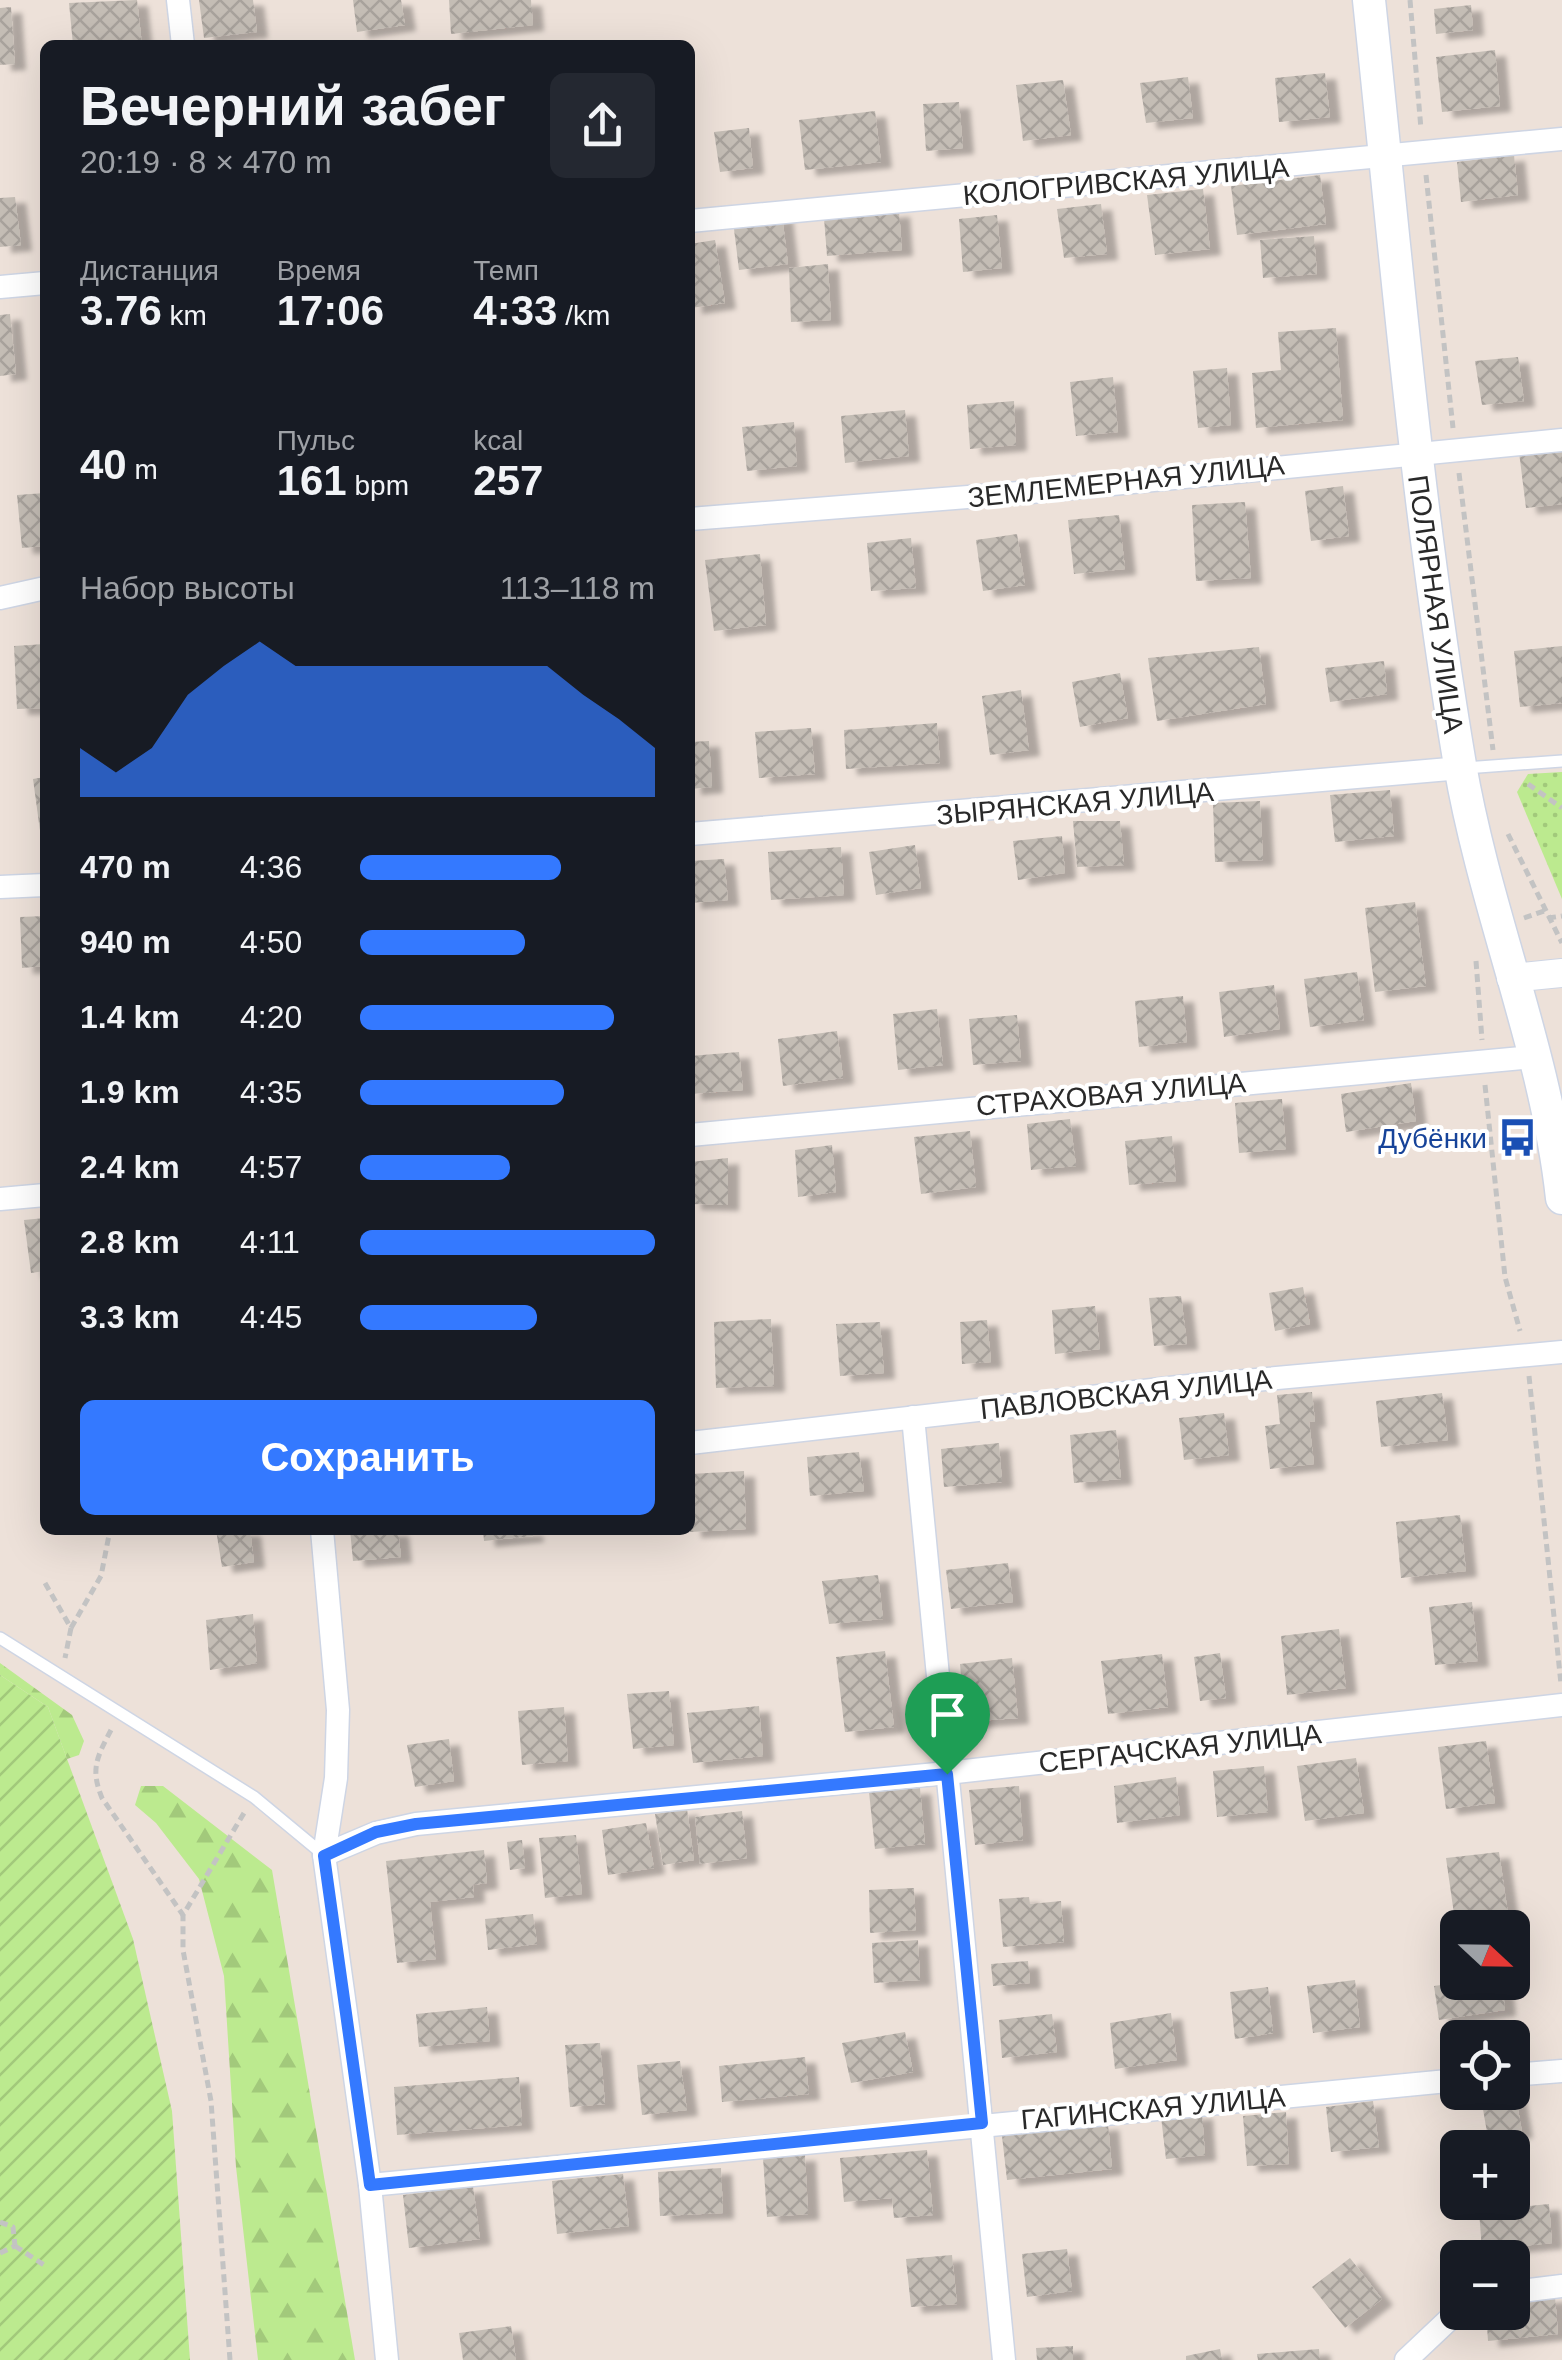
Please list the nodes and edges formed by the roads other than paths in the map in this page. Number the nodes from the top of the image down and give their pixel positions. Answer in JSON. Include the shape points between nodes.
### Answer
{"nodes":[{"id":1,"x":178,"y":0,"type":"edge"},
{"id":2,"x":1370,"y":0,"type":"edge"},
{"id":3,"x":182,"y":40,"type":"edge"},
{"id":4,"x":1562,"y":139,"type":"edge"},
{"id":5,"x":1386,"y":158,"type":"junction"},
{"id":6,"x":695,"y":221,"type":"edge"},
{"id":7,"x":40,"y":284,"type":"edge"},
{"id":8,"x":0,"y":287,"type":"edge"},
{"id":9,"x":1562,"y":440,"type":"edge"},
{"id":10,"x":1413,"y":451,"type":"junction"},
{"id":11,"x":695,"y":520,"type":"edge"},
{"id":12,"x":40,"y":589,"type":"edge"},
{"id":13,"x":0,"y":598,"type":"edge"},
{"id":14,"x":1562,"y":761,"type":"edge"},
{"id":15,"x":1460,"y":768,"type":"junction"},
{"id":16,"x":695,"y":834,"type":"edge"},
{"id":17,"x":40,"y":884,"type":"edge"},
{"id":18,"x":0,"y":888,"type":"edge"},
{"id":19,"x":1562,"y":973,"type":"edge"},
{"id":20,"x":1511,"y":978,"type":"junction"},
{"id":21,"x":1533,"y":1056,"type":"junction"},
{"id":22,"x":1559,"y":1132,"type":"edge"},
{"id":23,"x":695,"y":1135,"type":"edge"},
{"id":24,"x":40,"y":1195,"type":"edge"},
{"id":25,"x":1562,"y":1198,"type":"edge"},
{"id":26,"x":0,"y":1200,"type":"edge"},
{"id":27,"x":1562,"y":1352,"type":"edge"},
{"id":28,"x":914,"y":1417,"type":"junction"},
{"id":29,"x":695,"y":1442,"type":"edge"},
{"id":30,"x":322,"y":1535,"type":"edge"},
{"id":31,"x":0,"y":1638,"type":"edge"},
{"id":32,"x":1562,"y":1706,"type":"edge"},
{"id":33,"x":947,"y":1774,"type":"junction"},
{"id":34,"x":324,"y":1856,"type":"junction"},
{"id":35,"x":1562,"y":2071,"type":"edge"},
{"id":36,"x":1530,"y":2074,"type":"edge"},
{"id":37,"x":1440,"y":2082,"type":"edge"},
{"id":38,"x":982,"y":2123,"type":"junction"},
{"id":39,"x":370,"y":2185,"type":"junction"},
{"id":40,"x":1562,"y":2286,"type":"edge"},
{"id":41,"x":1530,"y":2290,"type":"edge"},
{"id":42,"x":1440,"y":2328,"type":"edge"},
{"id":43,"x":387,"y":2360,"type":"edge"},
{"id":44,"x":1004,"y":2360,"type":"edge"},
{"id":45,"x":1406,"y":2360,"type":"edge"}],
"edges":[{"from":1,"to":3,"type":"street"},
{"from":2,"to":5,"type":"main road","name":"ПОЛЯРНАЯ УЛИЦА"},
{"from":4,"to":5,"type":"street","name":"КОЛОГРИВСКАЯ УЛИЦА"},
{"from":5,"to":6,"type":"street","name":"КОЛОГРИВСКАЯ УЛИЦА"},
{"from":5,"to":10,"type":"main road","name":"ПОЛЯРНАЯ УЛИЦА"},
{"from":7,"to":8,"type":"street"},
{"from":9,"to":10,"type":"street","name":"ЗЕМЛЕМЕРНАЯ УЛИЦА"},
{"from":10,"to":11,"type":"street","name":"ЗЕМЛЕМЕРНАЯ УЛИЦА"},
{"from":10,"to":15,"type":"main road","name":"ПОЛЯРНАЯ УЛИЦА"},
{"from":12,"to":13,"type":"street"},
{"from":14,"to":15,"type":"lane"},
{"from":15,"to":16,"type":"street","name":"ЗЫРЯНСКАЯ УЛИЦА"},
{"from":15,"to":20,"type":"main road","name":"ПОЛЯРНАЯ УЛИЦА"},
{"from":17,"to":18,"type":"street"},
{"from":19,"to":20,"type":"street"},
{"from":20,"to":21,"type":"main road","name":"ПОЛЯРНАЯ УЛИЦА"},
{"from":21,"to":22,"type":"main road","name":"ПОЛЯРНАЯ УЛИЦА"},
{"from":21,"to":23,"type":"street","name":"СТРАХОВАЯ УЛИЦА"},
{"from":22,"to":25,"type":"main road","name":"ПОЛЯРНАЯ УЛИЦА"},
{"from":24,"to":26,"type":"street"},
{"from":27,"to":28,"type":"street","name":"ПАВЛОВСКАЯ УЛИЦА"},
{"from":28,"to":29,"type":"street","name":"ПАВЛОВСКАЯ УЛИЦА"},
{"from":28,"to":33,"type":"street"},
{"from":30,"to":34,"type":"street","via":[[338,1710]]},
{"from":31,"to":34,"type":"lane","via":[[254,1797]]},
{"from":32,"to":33,"type":"street","name":"СЕРГАЧСКАЯ УЛИЦА"},
{"from":33,"to":34,"type":"street","name":"СЕРГАЧСКАЯ УЛИЦА","via":[[416,1824],[376,1832]]},
{"from":33,"to":38,"type":"street"},
{"from":34,"to":39,"type":"street"},
{"from":35,"to":36,"type":"street"},
{"from":37,"to":38,"type":"street","name":"ГАГИНСКАЯ УЛИЦА"},
{"from":38,"to":39,"type":"street","name":"ГАГИНСКАЯ УЛИЦА"},
{"from":38,"to":44,"type":"street"},
{"from":39,"to":43,"type":"street"},
{"from":40,"to":41,"type":"street"},
{"from":42,"to":45,"type":"street"}]}
